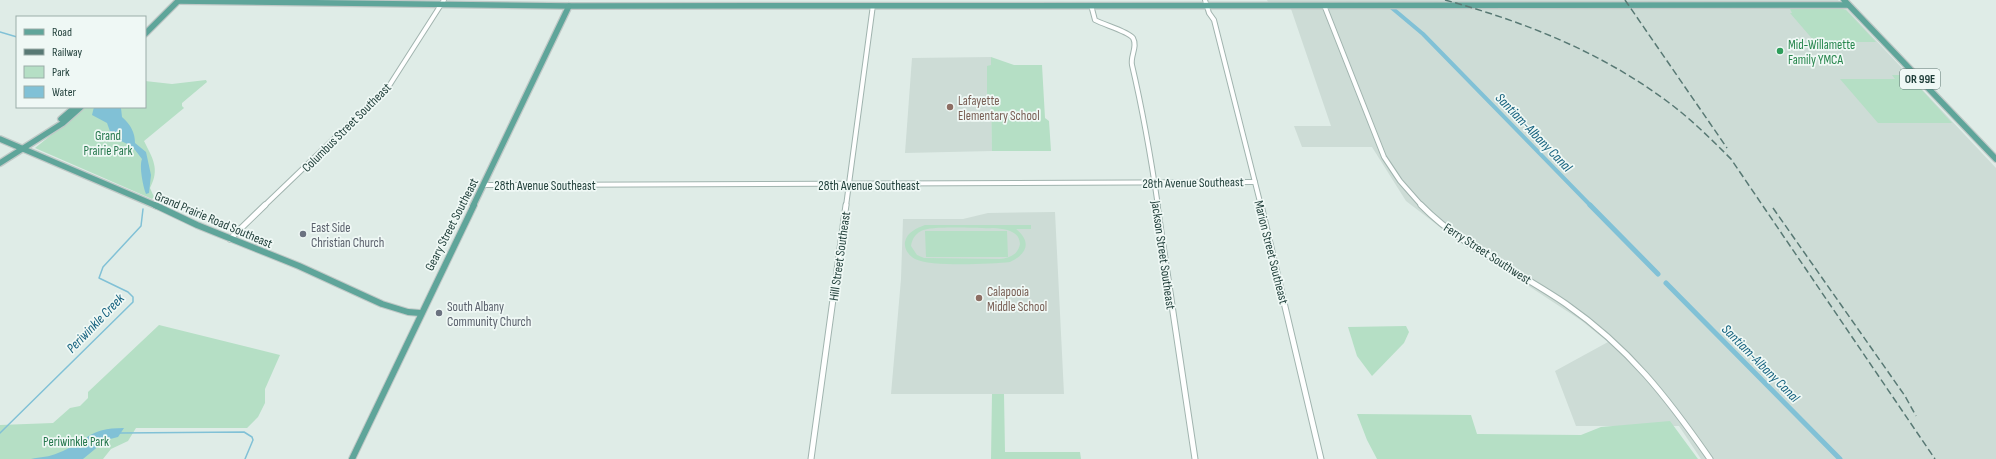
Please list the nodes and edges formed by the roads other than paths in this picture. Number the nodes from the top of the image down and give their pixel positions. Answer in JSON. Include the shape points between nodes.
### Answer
{"nodes":[{"id":1,"x":1844,"y":0,"type":"edge"},
{"id":2,"x":178,"y":1,"type":"edge"},
{"id":3,"x":443,"y":2,"type":"edge"},
{"id":4,"x":1206,"y":2,"type":"edge"},
{"id":5,"x":570,"y":3,"type":"edge"},
{"id":6,"x":873,"y":5,"type":"junction"},
{"id":7,"x":1091,"y":5,"type":"junction"},
{"id":8,"x":1324,"y":5,"type":"junction"},
{"id":9,"x":1848,"y":5,"type":"junction"},
{"id":10,"x":146,"y":33,"type":"edge"},
{"id":11,"x":74,"y":108,"type":"edge"},
{"id":12,"x":80,"y":108,"type":"edge"},
{"id":13,"x":57,"y":125,"type":"junction"},
{"id":14,"x":0,"y":139,"type":"edge"},
{"id":15,"x":23,"y":149,"type":"junction"},
{"id":16,"x":1996,"y":159,"type":"edge"},
{"id":17,"x":0,"y":163,"type":"edge"},
{"id":18,"x":1254,"y":182,"type":"junction"},
{"id":19,"x":1154,"y":183,"type":"junction"},
{"id":20,"x":484,"y":185,"type":"junction"},
{"id":21,"x":849,"y":185,"type":"junction"},
{"id":22,"x":230,"y":239,"type":"junction"},
{"id":23,"x":420,"y":314,"type":"junction"},
{"id":24,"x":352,"y":459,"type":"edge"},
{"id":25,"x":811,"y":459,"type":"edge"},
{"id":26,"x":1195,"y":459,"type":"edge"},
{"id":27,"x":1321,"y":459,"type":"edge"},
{"id":28,"x":1710,"y":459,"type":"edge"}],
"edges":[{"from":1,"to":9,"type":"main road","number":"OR 99E"},
{"from":2,"to":3,"type":"main road"},
{"from":2,"to":10,"type":"main road"},
{"from":3,"to":5,"type":"main road"},
{"from":3,"to":22,"type":"street","name":"Columbus Street Southeast","via":[[389,86]]},
{"from":4,"to":7,"type":"main road"},
{"from":4,"to":8,"type":"main road"},
{"from":4,"to":18,"type":"street","name":"Marion Street Southeast","via":[[1214,20]]},
{"from":5,"to":6,"type":"main road"},
{"from":5,"to":20,"type":"main road","name":"Geary Street Southeast"},
{"from":6,"to":7,"type":"main road"},
{"from":6,"to":21,"type":"street","name":"Hill Street Southeast"},
{"from":7,"to":19,"type":"street","name":"Jackson Street Southeast","via":[[1096,20],[1105,26],[1125,32],[1136,46],[1132,60],[1145,121]]},
{"from":8,"to":9,"type":"main road"},
{"from":8,"to":28,"type":"street","name":"Ferry Street Southwest","via":[[1384,157],[1408,192],[1431,216],[1464,240],[1542,288],[1603,331],[1657,386]]},
{"from":9,"to":16,"type":"main road","number":"OR 99E"},
{"from":11,"to":13,"type":"main road"},
{"from":12,"to":13,"type":"main road"},
{"from":13,"to":15,"type":"main road"},
{"from":14,"to":15,"type":"main road","name":"Grand Prairie Road Southeast"},
{"from":15,"to":17,"type":"main road"},
{"from":15,"to":22,"type":"main road","name":"Grand Prairie Road Southeast"},
{"from":18,"to":19,"type":"street","name":"28th Avenue Southeast"},
{"from":18,"to":27,"type":"street","name":"Marion Street Southeast"},
{"from":19,"to":21,"type":"street","name":"28th Avenue Southeast"},
{"from":19,"to":26,"type":"street","name":"Jackson Street Southeast"},
{"from":20,"to":21,"type":"street","name":"28th Avenue Southeast"},
{"from":20,"to":23,"type":"main road","name":"Geary Street Southeast"},
{"from":21,"to":25,"type":"street","name":"Hill Street Southeast"},
{"from":22,"to":23,"type":"main road","name":"Grand Prairie Road Southeast","via":[[319,274],[402,312]]},
{"from":23,"to":24,"type":"main road","name":"Geary Street Southeast"}]}
